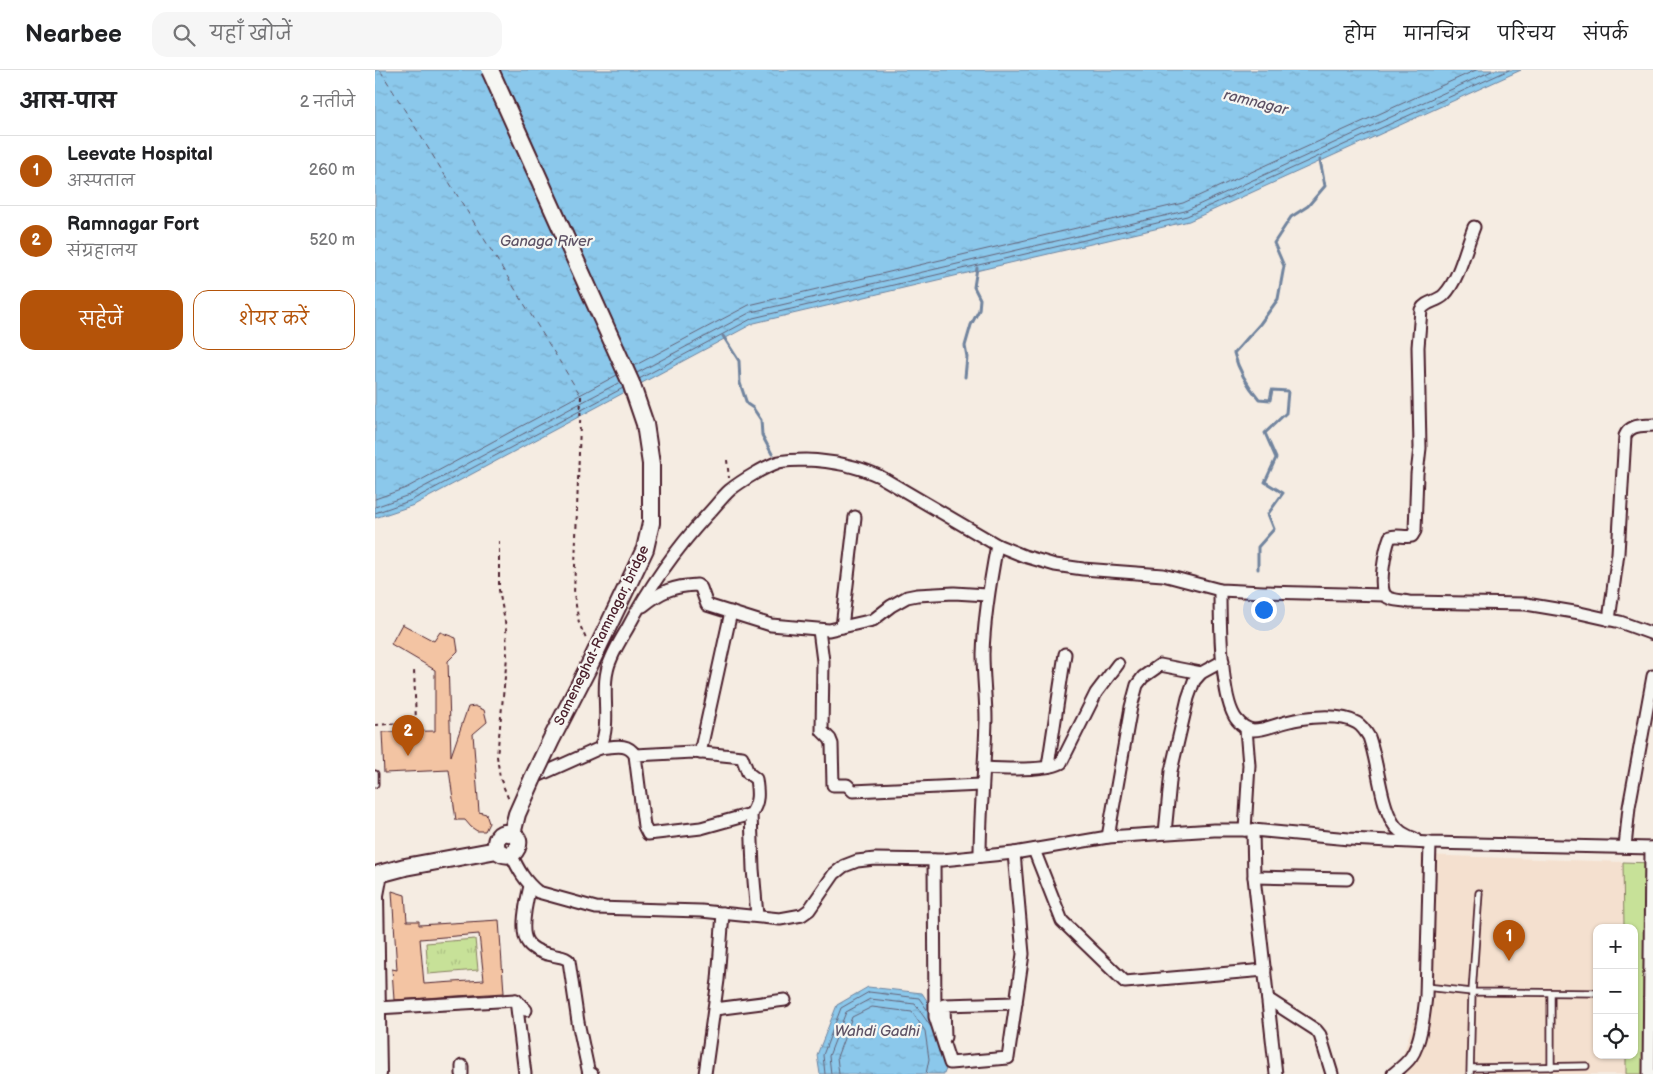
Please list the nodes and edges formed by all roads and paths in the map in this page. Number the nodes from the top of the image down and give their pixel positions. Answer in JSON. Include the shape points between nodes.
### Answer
{"nodes":[{"id":1,"x":490,"y":70,"type":"edge"},
{"id":2,"x":1474,"y":227,"type":"dead end"},
{"id":3,"x":581,"y":396,"type":"dead end"},
{"id":4,"x":1653,"y":425,"type":"edge"},
{"id":5,"x":727,"y":460,"type":"dead end"},
{"id":6,"x":731,"y":490,"type":"junction"},
{"id":7,"x":855,"y":517,"type":"dead end"},
{"id":8,"x":499,"y":541,"type":"dead end"},
{"id":9,"x":997,"y":545,"type":"junction"},
{"id":10,"x":1220,"y":590,"type":"junction"},
{"id":11,"x":987,"y":595,"type":"junction"},
{"id":12,"x":1385,"y":595,"type":"junction"},
{"id":13,"x":636,"y":611,"type":"junction"},
{"id":14,"x":731,"y":612,"type":"junction"},
{"id":15,"x":1609,"y":620,"type":"junction"},
{"id":16,"x":842,"y":627,"type":"junction"},
{"id":17,"x":819,"y":630,"type":"junction"},
{"id":18,"x":1653,"y":634,"type":"edge"},
{"id":19,"x":589,"y":642,"type":"dead end"},
{"id":20,"x":1065,"y":654,"type":"dead end"},
{"id":21,"x":1223,"y":661,"type":"junction"},
{"id":22,"x":1118,"y":664,"type":"dead end"},
{"id":23,"x":414,"y":670,"type":"dead end"},
{"id":24,"x":1201,"y":673,"type":"junction"},
{"id":25,"x":1653,"y":676,"type":"edge"},
{"id":26,"x":375,"y":725,"type":"edge"},
{"id":27,"x":1246,"y":728,"type":"junction"},
{"id":28,"x":601,"y":748,"type":"junction"},
{"id":29,"x":699,"y":753,"type":"junction"},
{"id":30,"x":635,"y":755,"type":"junction"},
{"id":31,"x":1048,"y":766,"type":"junction"},
{"id":32,"x":984,"y":768,"type":"junction"},
{"id":33,"x":375,"y":774,"type":"edge"},
{"id":34,"x":533,"y":778,"type":"junction"},
{"id":35,"x":375,"y":784,"type":"edge"},
{"id":36,"x":981,"y":785,"type":"junction"},
{"id":37,"x":517,"y":814,"type":"junction"},
{"id":38,"x":751,"y":814,"type":"junction"},
{"id":39,"x":1249,"y":830,"type":"junction"},
{"id":40,"x":1165,"y":833,"type":"junction"},
{"id":41,"x":1108,"y":837,"type":"junction"},
{"id":42,"x":1425,"y":842,"type":"junction"},
{"id":43,"x":1625,"y":847,"type":"junction"},
{"id":44,"x":1652,"y":848,"type":"edge"},
{"id":45,"x":1034,"y":850,"type":"junction"},
{"id":46,"x":504,"y":852,"type":"junction"},
{"id":47,"x":1014,"y":853,"type":"junction"},
{"id":48,"x":981,"y":856,"type":"junction"},
{"id":49,"x":934,"y":860,"type":"junction"},
{"id":50,"x":377,"y":870,"type":"edge"},
{"id":51,"x":1255,"y":877,"type":"junction"},
{"id":52,"x":1347,"y":879,"type":"dead end"},
{"id":53,"x":530,"y":886,"type":"junction"},
{"id":54,"x":1479,"y":893,"type":"dead end"},
{"id":55,"x":723,"y":913,"type":"junction"},
{"id":56,"x":757,"y":916,"type":"junction"},
{"id":57,"x":375,"y":931,"type":"edge"},
{"id":58,"x":1265,"y":970,"type":"junction"},
{"id":59,"x":1427,"y":987,"type":"junction"},
{"id":60,"x":1472,"y":992,"type":"junction"},
{"id":61,"x":1551,"y":993,"type":"junction"},
{"id":62,"x":1593,"y":993,"type":"edge"},
{"id":63,"x":1268,"y":999,"type":"junction"},
{"id":64,"x":516,"y":1000,"type":"junction"},
{"id":65,"x":785,"y":1000,"type":"dead end"},
{"id":66,"x":1016,"y":1004,"type":"junction"},
{"id":67,"x":377,"y":1008,"type":"junction"},
{"id":68,"x":715,"y":1009,"type":"junction"},
{"id":69,"x":527,"y":1010,"type":"dead end"},
{"id":70,"x":946,"y":1050,"type":"junction"},
{"id":71,"x":1585,"y":1066,"type":"dead end"},
{"id":72,"x":1551,"y":1067,"type":"junction"},
{"id":73,"x":1470,"y":1071,"type":"edge"},
{"id":74,"x":378,"y":1074,"type":"edge"},
{"id":75,"x":525,"y":1074,"type":"edge"},
{"id":76,"x":592,"y":1074,"type":"edge"},
{"id":77,"x":705,"y":1074,"type":"edge"},
{"id":78,"x":1276,"y":1074,"type":"edge"},
{"id":79,"x":1332,"y":1074,"type":"edge"},
{"id":80,"x":1393,"y":1074,"type":"edge"},
{"id":81,"x":1649,"y":1074,"type":"edge"}],
"edges":[{"from":1,"to":34,"type":"main road","name":"Sameneghat-Ramnagar, bridge","bridge":true,"via":[[631,384],[645,424],[651,464],[651,523],[645,548]]},
{"from":2,"to":12,"type":"street","via":[[1446,292],[1421,310],[1418,347],[1420,448],[1415,532],[1412,536],[1394,536],[1389,540],[1382,579]]},
{"from":3,"to":19,"type":"path","via":[[574,594],[579,623]]},
{"from":4,"to":15,"type":"street","via":[[1631,428],[1625,436],[1618,553]]},
{"from":5,"to":6,"type":"path"},
{"from":6,"to":9,"type":"street","via":[[780,462],[841,462],[879,476]]},
{"from":6,"to":13,"type":"street","via":[[665,566]]},
{"from":7,"to":16,"type":"street"},
{"from":8,"to":37,"type":"path","via":[[499,590],[507,657],[497,756],[505,796]]},
{"from":9,"to":10,"type":"street","via":[[1055,564],[1163,575]]},
{"from":9,"to":11,"type":"street"},
{"from":10,"to":12,"type":"street"},
{"from":10,"to":21,"type":"street"},
{"from":11,"to":16,"type":"street","via":[[917,594],[891,606],[873,620]]},
{"from":11,"to":32,"type":"street","via":[[983,657]]},
{"from":12,"to":15,"type":"street","via":[[1409,602],[1525,604]]},
{"from":13,"to":14,"type":"street","via":[[667,589],[697,585],[703,592],[705,603]]},
{"from":13,"to":28,"type":"street","via":[[610,660],[605,697],[607,725]]},
{"from":14,"to":17,"type":"street","via":[[771,625]]},
{"from":14,"to":29,"type":"street"},
{"from":15,"to":18,"type":"street"},
{"from":16,"to":17,"type":"street"},
{"from":17,"to":36,"type":"street","via":[[823,661],[822,731],[832,744],[833,785],[847,785],[853,791]]},
{"from":20,"to":31,"type":"street"},
{"from":21,"to":24,"type":"street"},
{"from":21,"to":27,"type":"street","via":[[1229,704],[1233,715]]},
{"from":22,"to":31,"type":"street","via":[[1096,693],[1063,762]]},
{"from":23,"to":26,"type":"path","via":[[416,722]]},
{"from":24,"to":40,"type":"street","via":[[1187,698],[1173,762]]},
{"from":24,"to":41,"type":"street","via":[[1160,665],[1137,685]]},
{"from":25,"to":43,"type":"street","via":[[1629,807]]},
{"from":27,"to":39,"type":"street"},
{"from":27,"to":42,"type":"street","via":[[1263,729],[1302,718],[1329,717],[1357,723],[1369,737],[1393,824],[1402,834]]},
{"from":28,"to":30,"type":"street","via":[[627,747]]},
{"from":28,"to":34,"type":"street"},
{"from":29,"to":30,"type":"street"},
{"from":29,"to":38,"type":"street","via":[[743,757],[748,773],[756,779],[758,794]]},
{"from":30,"to":38,"type":"street","via":[[646,833],[701,828]]},
{"from":31,"to":32,"type":"street"},
{"from":32,"to":36,"type":"street"},
{"from":33,"to":35,"type":"lane"},
{"from":34,"to":37,"type":"main road","name":"Sameneghat-Ramnagar, bridge"},
{"from":36,"to":48,"type":"street"},
{"from":37,"to":46,"type":"main road","name":"Sameneghat-Ramnagar, bridge","via":[[512,834],[507,832],[497,838],[495,844]]},
{"from":38,"to":56,"type":"street"},
{"from":39,"to":40,"type":"street"},
{"from":39,"to":42,"type":"street"},
{"from":39,"to":51,"type":"street"},
{"from":40,"to":41,"type":"street"},
{"from":41,"to":45,"type":"street"},
{"from":42,"to":43,"type":"street"},
{"from":42,"to":59,"type":"street"},
{"from":43,"to":44,"type":"street"},
{"from":44,"to":81,"type":"street"},
{"from":45,"to":47,"type":"street"},
{"from":45,"to":58,"type":"street","via":[[1062,921],[1125,982]]},
{"from":46,"to":50,"type":"main road"},
{"from":46,"to":53,"type":"street"},
{"from":47,"to":48,"type":"street"},
{"from":47,"to":66,"type":"street","via":[[1023,954]]},
{"from":48,"to":49,"type":"street"},
{"from":49,"to":56,"type":"street","via":[[857,861],[833,874],[809,910],[802,915],[780,919]]},
{"from":49,"to":70,"type":"street","via":[[935,1017]]},
{"from":50,"to":57,"type":"main road"},
{"from":51,"to":52,"type":"street"},
{"from":51,"to":58,"type":"street"},
{"from":53,"to":55,"type":"street","via":[[538,892],[596,908]]},
{"from":53,"to":76,"type":"street","via":[[524,934],[535,949],[569,962],[578,1022],[589,1074]]},
{"from":54,"to":60,"type":"lane"},
{"from":55,"to":56,"type":"street"},
{"from":55,"to":68,"type":"street"},
{"from":57,"to":67,"type":"main road"},
{"from":58,"to":63,"type":"street"},
{"from":59,"to":60,"type":"lane"},
{"from":59,"to":80,"type":"street","via":[[1416,1047],[1410,1058]]},
{"from":60,"to":61,"type":"lane"},
{"from":60,"to":73,"type":"lane"},
{"from":61,"to":62,"type":"lane"},
{"from":61,"to":72,"type":"lane"},
{"from":63,"to":78,"type":"street"},
{"from":63,"to":79,"type":"street","via":[[1316,1030]]},
{"from":64,"to":67,"type":"street"},
{"from":64,"to":69,"type":"street"},
{"from":64,"to":75,"type":"street"},
{"from":65,"to":68,"type":"street"},
{"from":66,"to":70,"type":"street","via":[[944,1005]]},
{"from":66,"to":70,"type":"street","via":[[1008,1058],[950,1063]]},
{"from":67,"to":74,"type":"main road"},
{"from":68,"to":77,"type":"street"},
{"from":71,"to":72,"type":"lane"},
{"from":72,"to":73,"type":"lane"}]}
